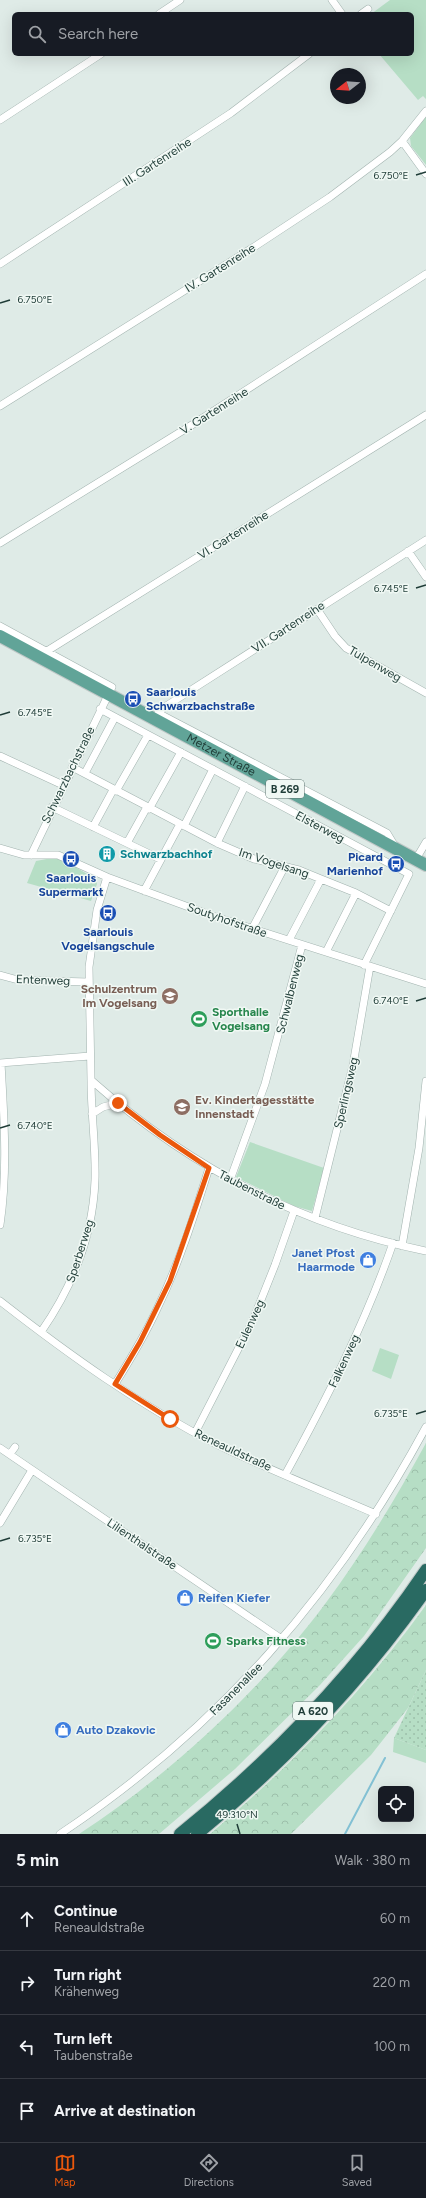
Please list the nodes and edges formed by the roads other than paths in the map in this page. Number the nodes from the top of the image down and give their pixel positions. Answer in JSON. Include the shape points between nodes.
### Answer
{"nodes":[{"id":1,"x":180,"y":0,"type":"edge"},
{"id":2,"x":332,"y":0,"type":"edge"},
{"id":3,"x":368,"y":9,"type":"dead end"},
{"id":4,"x":162,"y":12,"type":"edge"},
{"id":5,"x":341,"y":12,"type":"edge"},
{"id":6,"x":364,"y":12,"type":"edge"},
{"id":7,"x":97,"y":56,"type":"edge"},
{"id":8,"x":306,"y":56,"type":"edge"},
{"id":9,"x":426,"y":111,"type":"edge"},
{"id":10,"x":0,"y":120,"type":"edge"},
{"id":11,"x":402,"y":141,"type":"junction"},
{"id":12,"x":426,"y":174,"type":"edge"},
{"id":13,"x":0,"y":264,"type":"edge"},
{"id":14,"x":426,"y":274,"type":"edge"},
{"id":15,"x":0,"y":406,"type":"edge"},
{"id":16,"x":426,"y":415,"type":"edge"},
{"id":17,"x":426,"y":540,"type":"edge"},
{"id":18,"x":0,"y":543,"type":"edge"},
{"id":19,"x":408,"y":550,"type":"junction"},
{"id":20,"x":426,"y":577,"type":"edge"},
{"id":21,"x":317,"y":608,"type":"junction"},
{"id":22,"x":0,"y":626,"type":"edge"},
{"id":23,"x":0,"y":636,"type":"edge"},
{"id":24,"x":44,"y":654,"type":"junction"},
{"id":25,"x":426,"y":693,"type":"edge"},
{"id":26,"x":108,"y":695,"type":"junction"},
{"id":27,"x":100,"y":709,"type":"junction"},
{"id":28,"x":156,"y":716,"type":"junction"},
{"id":29,"x":115,"y":717,"type":"junction"},
{"id":30,"x":148,"y":735,"type":"junction"},
{"id":31,"x":181,"y":752,"type":"junction"},
{"id":32,"x":0,"y":756,"type":"edge"},
{"id":33,"x":72,"y":767,"type":"junction"},
{"id":34,"x":213,"y":769,"type":"junction"},
{"id":35,"x":85,"y":773,"type":"junction"},
{"id":36,"x":64,"y":786,"type":"junction"},
{"id":37,"x":245,"y":786,"type":"junction"},
{"id":38,"x":115,"y":790,"type":"junction"},
{"id":39,"x":52,"y":807,"type":"junction"},
{"id":40,"x":148,"y":808,"type":"junction"},
{"id":41,"x":182,"y":825,"type":"junction"},
{"id":42,"x":93,"y":827,"type":"junction"},
{"id":43,"x":426,"y":842,"type":"edge"},
{"id":44,"x":127,"y":843,"type":"junction"},
{"id":45,"x":216,"y":843,"type":"junction"},
{"id":46,"x":0,"y":848,"type":"edge"},
{"id":47,"x":31,"y":855,"type":"junction"},
{"id":48,"x":160,"y":859,"type":"junction"},
{"id":49,"x":421,"y":862,"type":"edge"},
{"id":50,"x":285,"y":866,"type":"junction"},
{"id":51,"x":107,"y":877,"type":"junction"},
{"id":52,"x":321,"y":879,"type":"junction"},
{"id":53,"x":144,"y":891,"type":"junction"},
{"id":54,"x":356,"y":893,"type":"junction"},
{"id":55,"x":392,"y":911,"type":"junction"},
{"id":56,"x":252,"y":929,"type":"junction"},
{"id":57,"x":289,"y":940,"type":"junction"},
{"id":58,"x":302,"y":945,"type":"junction"},
{"id":59,"x":326,"y":952,"type":"junction"},
{"id":60,"x":367,"y":966,"type":"junction"},
{"id":61,"x":0,"y":975,"type":"edge"},
{"id":62,"x":88,"y":982,"type":"junction"},
{"id":63,"x":426,"y":984,"type":"edge"},
{"id":64,"x":90,"y":1056,"type":"junction"},
{"id":65,"x":0,"y":1063,"type":"edge"},
{"id":66,"x":91,"y":1080,"type":"junction"},
{"id":67,"x":426,"y":1081,"type":"edge"},
{"id":68,"x":118,"y":1103,"type":"junction"},
{"id":69,"x":92,"y":1114,"type":"junction"},
{"id":70,"x":209,"y":1168,"type":"junction"},
{"id":71,"x":230,"y":1180,"type":"junction"},
{"id":72,"x":294,"y":1211,"type":"junction"},
{"id":73,"x":315,"y":1218,"type":"junction"},
{"id":74,"x":0,"y":1225,"type":"edge"},
{"id":75,"x":392,"y":1243,"type":"junction"},
{"id":76,"x":402,"y":1246,"type":"junction"},
{"id":77,"x":426,"y":1251,"type":"edge"},
{"id":78,"x":0,"y":1301,"type":"edge"},
{"id":79,"x":41,"y":1332,"type":"junction"},
{"id":80,"x":115,"y":1384,"type":"junction"},
{"id":81,"x":426,"y":1427,"type":"edge"},
{"id":82,"x":195,"y":1433,"type":"junction"},
{"id":83,"x":15,"y":1447,"type":"dead end"},
{"id":84,"x":0,"y":1448,"type":"edge"},
{"id":85,"x":10,"y":1454,"type":"junction"},
{"id":86,"x":32,"y":1470,"type":"junction"},
{"id":87,"x":286,"y":1475,"type":"junction"},
{"id":88,"x":376,"y":1514,"type":"junction"},
{"id":89,"x":0,"y":1523,"type":"edge"},
{"id":90,"x":426,"y":1570,"type":"edge"},
{"id":91,"x":426,"y":1590,"type":"edge"},
{"id":92,"x":283,"y":1640,"type":"junction"},
{"id":93,"x":60,"y":1834,"type":"edge"},
{"id":94,"x":180,"y":1834,"type":"edge"},
{"id":95,"x":197,"y":1834,"type":"edge"}],
"edges":[{"from":1,"to":4,"type":"street"},
{"from":2,"to":5,"type":"street"},
{"from":3,"to":6,"type":"street"},
{"from":7,"to":10,"type":"street"},
{"from":8,"to":13,"type":"street","name":"III. Gartenreihe","via":[[232,113]]},
{"from":9,"to":11,"type":"street","name":"IV. Gartenreihe"},
{"from":11,"to":12,"type":"street"},
{"from":11,"to":15,"type":"street","name":"IV. Gartenreihe","via":[[318,205]]},
{"from":14,"to":18,"type":"street","name":"V. Gartenreihe","via":[[195,423]]},
{"from":16,"to":24,"type":"street","name":"VI. Gartenreihe"},
{"from":17,"to":19,"type":"street","name":"VII. Gartenreihe"},
{"from":19,"to":20,"type":"street"},
{"from":19,"to":21,"type":"street","name":"VII. Gartenreihe"},
{"from":21,"to":25,"type":"street","name":"Tulpenweg","via":[[346,648]]},
{"from":21,"to":28,"type":"street","name":"VII. Gartenreihe"},
{"from":22,"to":24,"type":"street","name":"Metzer Straße"},
{"from":23,"to":24,"type":"main road","name":"Metzer Straße","number":"B 269"},
{"from":24,"to":26,"type":"main road","name":"Metzer Straße","number":"B 269"},
{"from":26,"to":27,"type":"street","name":"Schwarzbachstraße"},
{"from":26,"to":28,"type":"main road","name":"Metzer Straße","number":"B 269"},
{"from":27,"to":29,"type":"street","name":"Elsterweg"},
{"from":27,"to":33,"type":"street","name":"Schwarzbachstraße"},
{"from":28,"to":49,"type":"main road","name":"Metzer Straße","number":"B 269"},
{"from":29,"to":30,"type":"street","name":"Elsterweg"},
{"from":29,"to":35,"type":"street","name":"Schwarzbachstraße"},
{"from":30,"to":31,"type":"street","name":"Elsterweg"},
{"from":30,"to":38,"type":"street"},
{"from":31,"to":34,"type":"street","name":"Elsterweg"},
{"from":31,"to":40,"type":"street"},
{"from":32,"to":36,"type":"street"},
{"from":33,"to":35,"type":"street","name":"Im Vogelsang"},
{"from":33,"to":36,"type":"street","name":"Schwarzbachstraße"},
{"from":34,"to":37,"type":"street","name":"Elsterweg"},
{"from":34,"to":41,"type":"street"},
{"from":35,"to":38,"type":"street","name":"Im Vogelsang"},
{"from":36,"to":39,"type":"street","name":"Schwarzbachstraße"},
{"from":37,"to":45,"type":"street"},
{"from":37,"to":55,"type":"street","name":"Elsterweg","via":[[409,874]]},
{"from":38,"to":40,"type":"street","name":"Im Vogelsang"},
{"from":38,"to":42,"type":"street"},
{"from":39,"to":42,"type":"street"},
{"from":39,"to":47,"type":"street","name":"Schwarzbachstraße"},
{"from":40,"to":41,"type":"street","name":"Im Vogelsang"},
{"from":40,"to":44,"type":"street"},
{"from":41,"to":45,"type":"street","name":"Im Vogelsang"},
{"from":41,"to":48,"type":"street"},
{"from":42,"to":44,"type":"street"},
{"from":43,"to":49,"type":"street"},
{"from":44,"to":48,"type":"street"},
{"from":45,"to":50,"type":"street","name":"Im Vogelsang","via":[[254,859]]},
{"from":46,"to":47,"type":"street","name":"Soutyhofstraße"},
{"from":47,"to":51,"type":"street","name":"Soutyhofstraße","via":[[58,855]]},
{"from":48,"to":53,"type":"street"},
{"from":50,"to":52,"type":"street","name":"Im Vogelsang"},
{"from":50,"to":56,"type":"street"},
{"from":51,"to":53,"type":"street","name":"Soutyhofstraße"},
{"from":51,"to":62,"type":"street","via":[[96,918]]},
{"from":52,"to":54,"type":"street","name":"Im Vogelsang"},
{"from":52,"to":57,"type":"street"},
{"from":53,"to":56,"type":"street","name":"Soutyhofstraße"},
{"from":54,"to":55,"type":"street","name":"Im Vogelsang"},
{"from":54,"to":59,"type":"street"},
{"from":55,"to":60,"type":"street","name":"Elsterweg"},
{"from":56,"to":57,"type":"street","name":"Soutyhofstraße"},
{"from":57,"to":58,"type":"street","name":"Soutyhofstraße"},
{"from":58,"to":59,"type":"street","name":"Soutyhofstraße"},
{"from":58,"to":71,"type":"street","name":"Schwalbenweg","via":[[265,1084]]},
{"from":59,"to":60,"type":"street","name":"Soutyhofstraße"},
{"from":60,"to":63,"type":"street","name":"Soutyhofstraße"},
{"from":60,"to":73,"type":"street","name":"Sperlingsweg","via":[[354,1065]]},
{"from":61,"to":62,"type":"street","name":"Entenweg","via":[[18,980]]},
{"from":62,"to":64,"type":"street"},
{"from":64,"to":65,"type":"street"},
{"from":64,"to":66,"type":"street"},
{"from":65,"to":74,"type":"street","via":[[5,1168]]},
{"from":66,"to":68,"type":"street","name":"Taubenstraße"},
{"from":66,"to":69,"type":"street","name":"Sperberweg"},
{"from":67,"to":76,"type":"street","via":[[418,1155]]},
{"from":68,"to":69,"type":"street","via":[[103,1107]]},
{"from":68,"to":70,"type":"street","name":"Taubenstraße"},
{"from":69,"to":79,"type":"street","name":"Sperberweg","via":[[95,1179],[88,1233],[70,1284]]},
{"from":70,"to":71,"type":"street","name":"Taubenstraße"},
{"from":70,"to":80,"type":"street","via":[[170,1281],[144,1336]]},
{"from":71,"to":72,"type":"street","name":"Taubenstraße"},
{"from":72,"to":73,"type":"street","name":"Taubenstraße"},
{"from":72,"to":82,"type":"street","name":"Eulenweg","via":[[253,1320]]},
{"from":73,"to":75,"type":"street","name":"Taubenstraße"},
{"from":75,"to":76,"type":"street","name":"Taubenstraße"},
{"from":75,"to":87,"type":"street","name":"Falkenweg","via":[[374,1293],[336,1379]]},
{"from":76,"to":77,"type":"street","name":"Taubenstraße"},
{"from":78,"to":79,"type":"street","name":"Reneauldstraße"},
{"from":79,"to":80,"type":"street","name":"Reneauldstraße"},
{"from":80,"to":82,"type":"street","name":"Reneauldstraße"},
{"from":81,"to":88,"type":"street","name":"Fasanenallee"},
{"from":82,"to":87,"type":"street","name":"Reneauldstraße"},
{"from":83,"to":85,"type":"street"},
{"from":84,"to":85,"type":"street","name":"Lilienthalstraße"},
{"from":85,"to":86,"type":"street","name":"Lilienthalstraße"},
{"from":86,"to":89,"type":"street"},
{"from":86,"to":92,"type":"street","name":"Lilienthalstraße"},
{"from":87,"to":88,"type":"street","name":"Reneauldstraße"},
{"from":88,"to":92,"type":"street","name":"Fasanenallee"},
{"from":90,"to":94,"type":"highway","number":"A 620","via":[[362,1655],[302,1724],[240,1783]]},
{"from":91,"to":95,"type":"highway","number":"A 620","via":[[371,1662],[309,1732]]},
{"from":92,"to":93,"type":"street","name":"Fasanenallee","via":[[236,1690],[164,1756]]}]}
